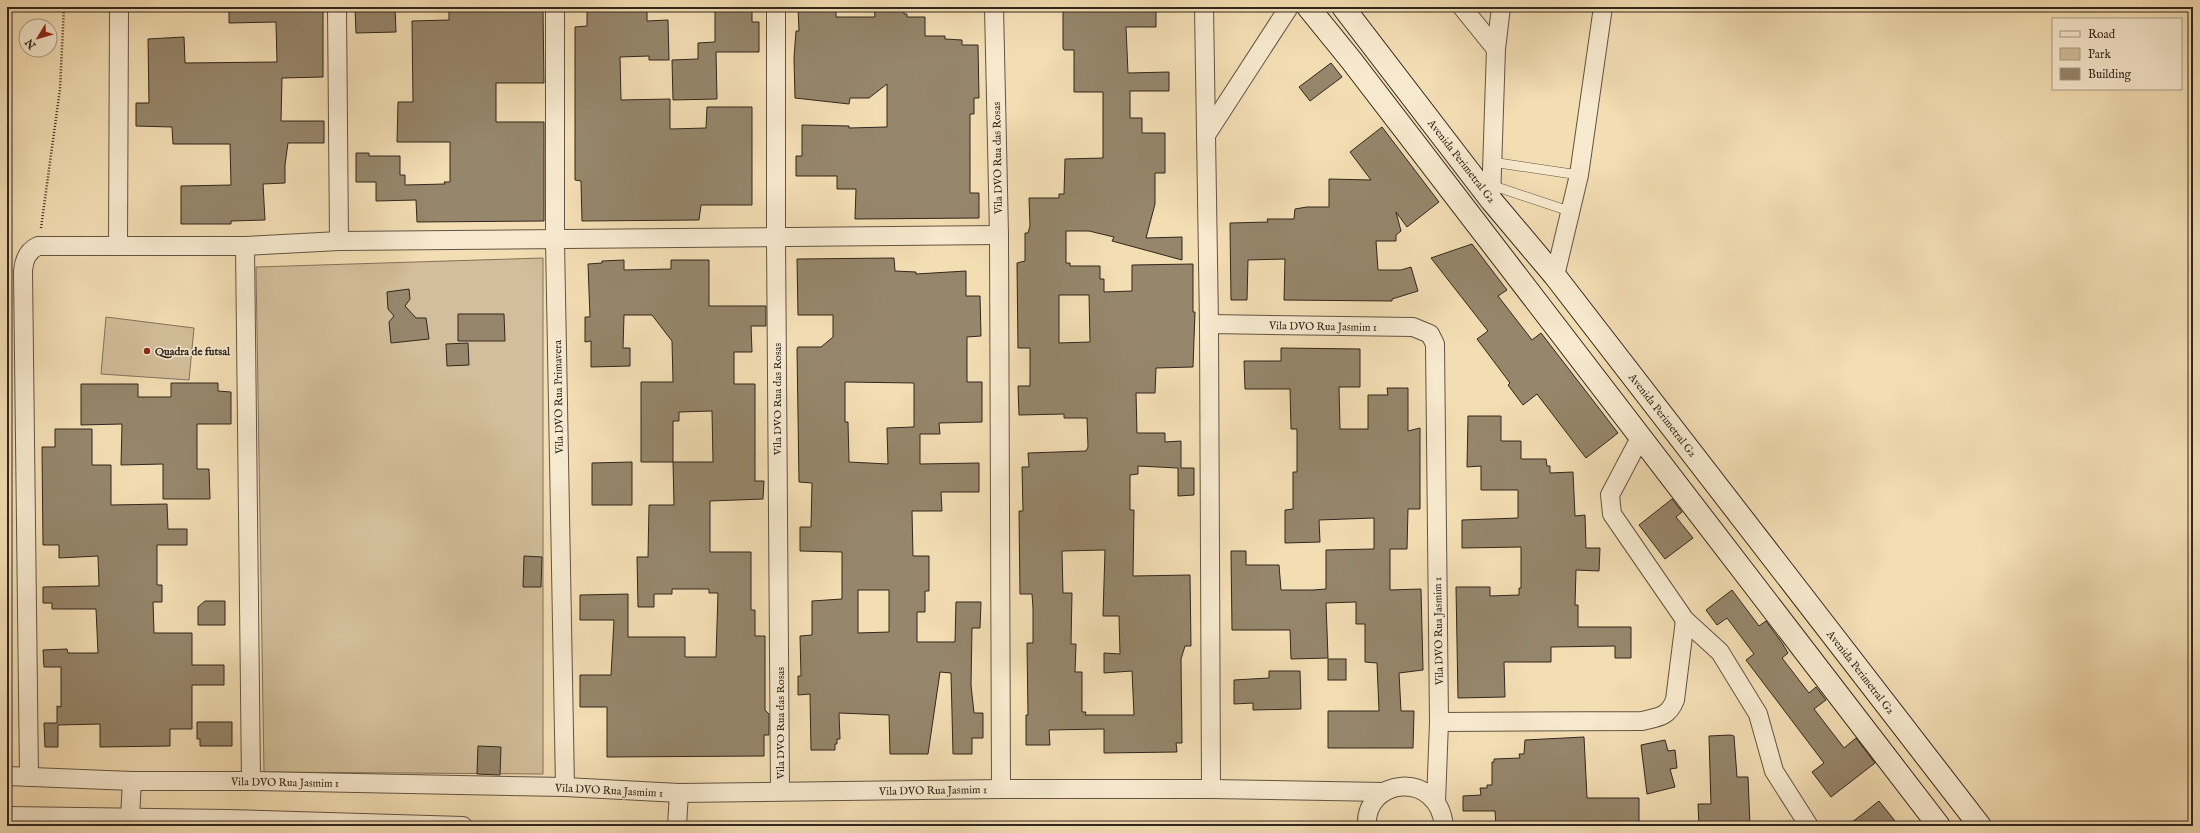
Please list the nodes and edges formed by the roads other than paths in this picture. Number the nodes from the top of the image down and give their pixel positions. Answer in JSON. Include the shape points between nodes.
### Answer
{"nodes":[{"id":1,"x":119,"y":7,"type":"edge"},
{"id":2,"x":337,"y":7,"type":"edge"},
{"id":3,"x":555,"y":7,"type":"edge"},
{"id":4,"x":776,"y":7,"type":"edge"},
{"id":5,"x":994,"y":7,"type":"edge"},
{"id":6,"x":1204,"y":7,"type":"edge"},
{"id":7,"x":1289,"y":7,"type":"edge"},
{"id":8,"x":1308,"y":7,"type":"edge"},
{"id":9,"x":1332,"y":7,"type":"edge"},
{"id":10,"x":1343,"y":7,"type":"edge"},
{"id":11,"x":1462,"y":7,"type":"edge"},
{"id":12,"x":1501,"y":7,"type":"edge"},
{"id":13,"x":1603,"y":7,"type":"edge"},
{"id":14,"x":1496,"y":49,"type":"junction"},
{"id":15,"x":1362,"y":51,"type":"junction"},
{"id":16,"x":1206,"y":136,"type":"junction"},
{"id":17,"x":1492,"y":162,"type":"junction"},
{"id":18,"x":1579,"y":175,"type":"junction"},
{"id":19,"x":1491,"y":193,"type":"junction"},
{"id":20,"x":1572,"y":212,"type":"junction"},
{"id":21,"x":999,"y":235,"type":"junction"},
{"id":22,"x":776,"y":237,"type":"junction"},
{"id":23,"x":339,"y":241,"type":"junction"},
{"id":24,"x":555,"y":241,"type":"junction"},
{"id":25,"x":118,"y":246,"type":"junction"},
{"id":26,"x":245,"y":246,"type":"junction"},
{"id":27,"x":1555,"y":276,"type":"junction"},
{"id":28,"x":1209,"y":324,"type":"junction"},
{"id":29,"x":1640,"y":438,"type":"junction"},
{"id":30,"x":1685,"y":620,"type":"junction"},
{"id":31,"x":1439,"y":722,"type":"junction"},
{"id":32,"x":7,"y":776,"type":"edge"},
{"id":33,"x":29,"y":777,"type":"junction"},
{"id":34,"x":132,"y":781,"type":"junction"},
{"id":35,"x":252,"y":781,"type":"junction"},
{"id":36,"x":565,"y":787,"type":"junction"},
{"id":37,"x":1001,"y":789,"type":"junction"},
{"id":38,"x":1211,"y":789,"type":"junction"},
{"id":39,"x":780,"y":791,"type":"junction"},
{"id":40,"x":1384,"y":792,"type":"junction"},
{"id":41,"x":679,"y":793,"type":"junction"},
{"id":42,"x":1436,"y":802,"type":"junction"},
{"id":43,"x":7,"y":816,"type":"edge"},
{"id":44,"x":130,"y":817,"type":"junction"},
{"id":45,"x":228,"y":823,"type":"edge"},
{"id":46,"x":463,"y":826,"type":"edge"},
{"id":47,"x":677,"y":826,"type":"edge"},
{"id":48,"x":1367,"y":826,"type":"edge"},
{"id":49,"x":1444,"y":826,"type":"edge"},
{"id":50,"x":1809,"y":826,"type":"edge"},
{"id":51,"x":1939,"y":826,"type":"edge"},
{"id":52,"x":1972,"y":826,"type":"edge"},
{"id":53,"x":1980,"y":826,"type":"edge"}],
"edges":[{"from":1,"to":25,"type":"street"},
{"from":2,"to":23,"type":"street"},
{"from":3,"to":24,"type":"street","name":"Vila DVO Rua Primavera"},
{"from":4,"to":22,"type":"street","name":"Vila DVO Rua das Rosas"},
{"from":5,"to":21,"type":"street","name":"Vila DVO Rua das Rosas"},
{"from":6,"to":16,"type":"street"},
{"from":7,"to":16,"type":"street"},
{"from":8,"to":15,"type":"street","name":"Avenida Perimetral G2"},
{"from":9,"to":15,"type":"street"},
{"from":10,"to":15,"type":"street","name":"Avenida Perimetral G2"},
{"from":11,"to":14,"type":"street"},
{"from":12,"to":14,"type":"street"},
{"from":13,"to":18,"type":"street"},
{"from":14,"to":17,"type":"street"},
{"from":15,"to":19,"type":"street","name":"Avenida Perimetral G2"},
{"from":15,"to":29,"type":"street","name":"Avenida Perimetral G2"},
{"from":15,"to":52,"type":"street"},
{"from":16,"to":28,"type":"street"},
{"from":17,"to":18,"type":"lane"},
{"from":17,"to":19,"type":"street"},
{"from":18,"to":20,"type":"street"},
{"from":19,"to":20,"type":"lane"},
{"from":19,"to":27,"type":"street","name":"Avenida Perimetral G2"},
{"from":20,"to":27,"type":"street"},
{"from":21,"to":22,"type":"street"},
{"from":21,"to":37,"type":"street","name":"Vila DVO Rua das Rosas"},
{"from":22,"to":24,"type":"street"},
{"from":22,"to":39,"type":"street","name":"Vila DVO Rua das Rosas"},
{"from":23,"to":24,"type":"street"},
{"from":23,"to":26,"type":"street"},
{"from":24,"to":36,"type":"street","name":"Vila DVO Rua Primavera"},
{"from":25,"to":26,"type":"street"},
{"from":25,"to":33,"type":"street","via":[[38,246],[28,253],[24,261]]},
{"from":26,"to":35,"type":"street"},
{"from":27,"to":53,"type":"street","name":"Avenida Perimetral G2"},
{"from":28,"to":31,"type":"street","name":"Vila DVO Rua Jasmim 1","via":[[1413,327],[1430,334],[1435,344]]},
{"from":28,"to":38,"type":"street"},
{"from":29,"to":30,"type":"street","via":[[1610,495],[1612,514]]},
{"from":29,"to":51,"type":"street","name":"Avenida Perimetral G2"},
{"from":30,"to":31,"type":"street","via":[[1675,700],[1671,710],[1660,717],[1642,721]]},
{"from":30,"to":50,"type":"street","via":[[1720,652],[1758,714],[1774,771]]},
{"from":31,"to":42,"type":"street","name":"Vila DVO Rua Jasmim 1"},
{"from":32,"to":33,"type":"street","name":"Vila DVO Rua Jasmim 1"},
{"from":33,"to":34,"type":"street","name":"Vila DVO Rua Jasmim 1"},
{"from":34,"to":35,"type":"street","name":"Vila DVO Rua Jasmim 1"},
{"from":34,"to":44,"type":"street"},
{"from":35,"to":36,"type":"street","name":"Vila DVO Rua Jasmim 1"},
{"from":36,"to":41,"type":"street","name":"Vila DVO Rua Jasmim 1"},
{"from":37,"to":38,"type":"street","name":"Vila DVO Rua Jasmim 1"},
{"from":37,"to":39,"type":"street","name":"Vila DVO Rua Jasmim 1"},
{"from":38,"to":40,"type":"street","name":"Vila DVO Rua Jasmim 1"},
{"from":39,"to":41,"type":"street","name":"Vila DVO Rua Jasmim 1"},
{"from":40,"to":42,"type":"street","name":"Vila DVO Rua Jasmim 1","via":[[1401,787],[1418,788]]},
{"from":40,"to":48,"type":"street","via":[[1369,810]]},
{"from":41,"to":47,"type":"street"},
{"from":42,"to":49,"type":"street","via":[[1443,815]]},
{"from":43,"to":44,"type":"street"},
{"from":44,"to":45,"type":"street"},
{"from":45,"to":46,"type":"street"}]}
